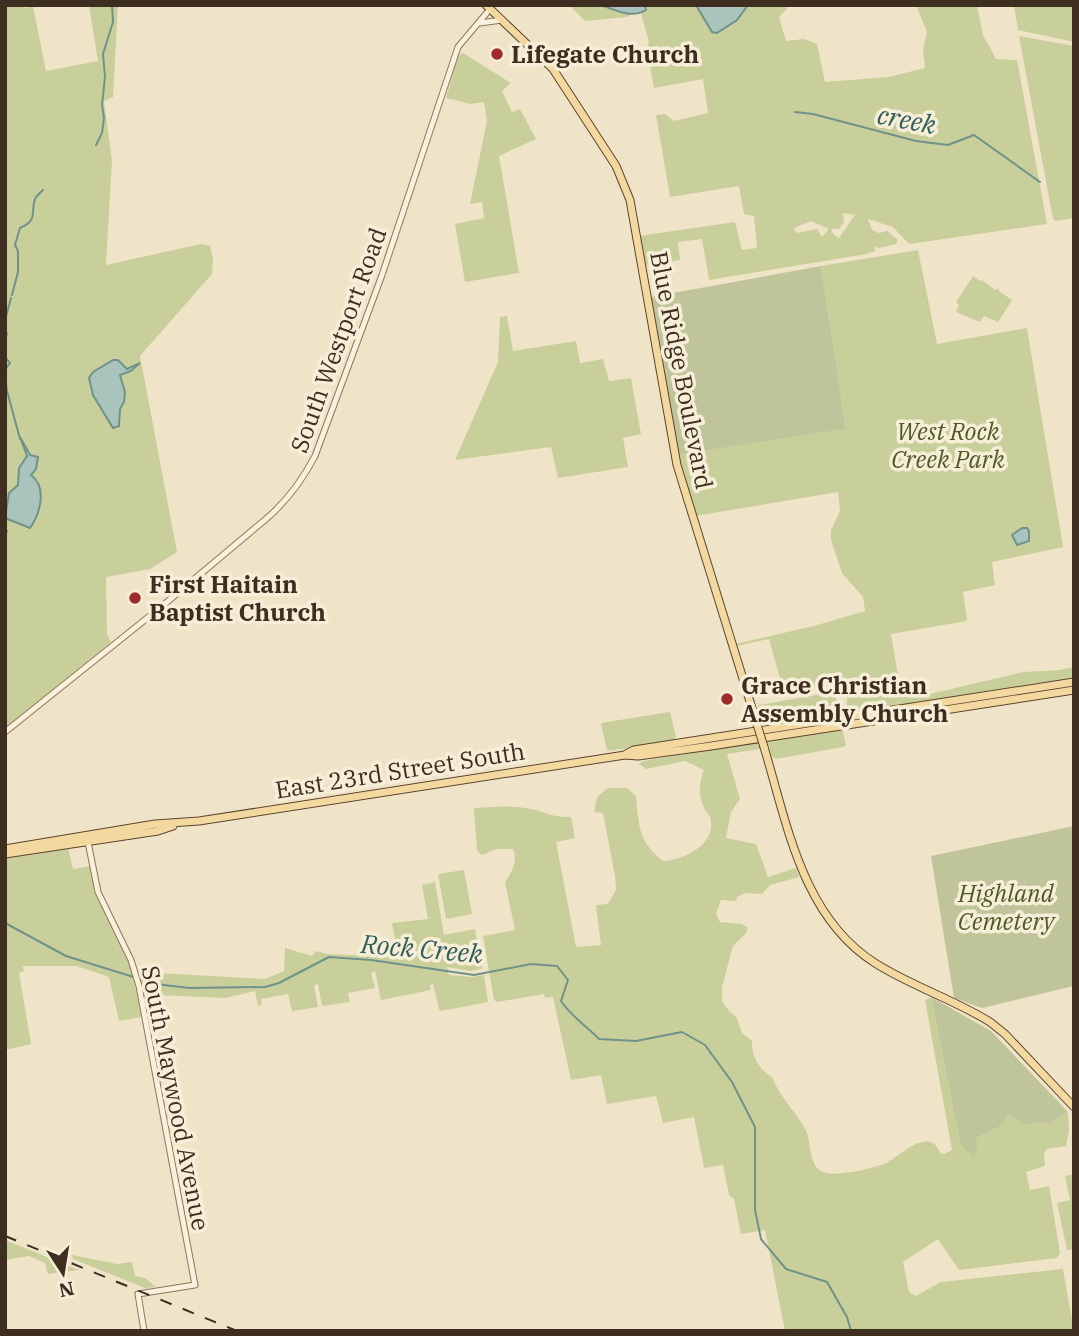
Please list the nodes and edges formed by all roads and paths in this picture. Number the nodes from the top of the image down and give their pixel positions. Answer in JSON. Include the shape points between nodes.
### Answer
{"nodes":[{"id":1,"x":488,"y":7,"type":"edge"},
{"id":2,"x":502,"y":20,"type":"junction"},
{"id":3,"x":477,"y":24,"type":"junction"},
{"id":4,"x":1074,"y":681,"type":"edge"},
{"id":5,"x":1074,"y":690,"type":"edge"},
{"id":6,"x":5,"y":732,"type":"edge"},
{"id":7,"x":711,"y":742,"type":"junction"},
{"id":8,"x":180,"y":823,"type":"junction"},
{"id":9,"x":88,"y":842,"type":"junction"},
{"id":10,"x":5,"y":851,"type":"edge"},
{"id":11,"x":1074,"y":1107,"type":"edge"},
{"id":12,"x":144,"y":1331,"type":"edge"}],
"edges":[{"from":1,"to":2,"type":"main road","name":"Blue Ridge Boulevard"},
{"from":1,"to":3,"type":"street","name":"South Westport Road"},
{"from":2,"to":3,"type":"street"},
{"from":2,"to":11,"type":"main road","name":"Blue Ridge Boulevard","bridge":true,"via":[[553,69],[622,179],[630,200],[677,466],[775,786],[806,878],[820,905],[837,929],[875,963],[990,1022]]},
{"from":3,"to":6,"type":"street","name":"South Westport Road","via":[[458,47],[369,314],[306,473],[266,519]]},
{"from":4,"to":7,"type":"main road"},
{"from":5,"to":7,"type":"main road"},
{"from":7,"to":8,"type":"main road","name":"East 23rd Street South","via":[[634,750],[625,755]]},
{"from":8,"to":9,"type":"main road","name":"East 23rd Street South"},
{"from":8,"to":10,"type":"main road","name":"East 23rd Street South"},
{"from":9,"to":10,"type":"main road","name":"East 23rd Street South"},
{"from":9,"to":12,"type":"street","name":"South Maywood Avenue","via":[[104,908],[135,969],[195,1285],[138,1294]]}]}
